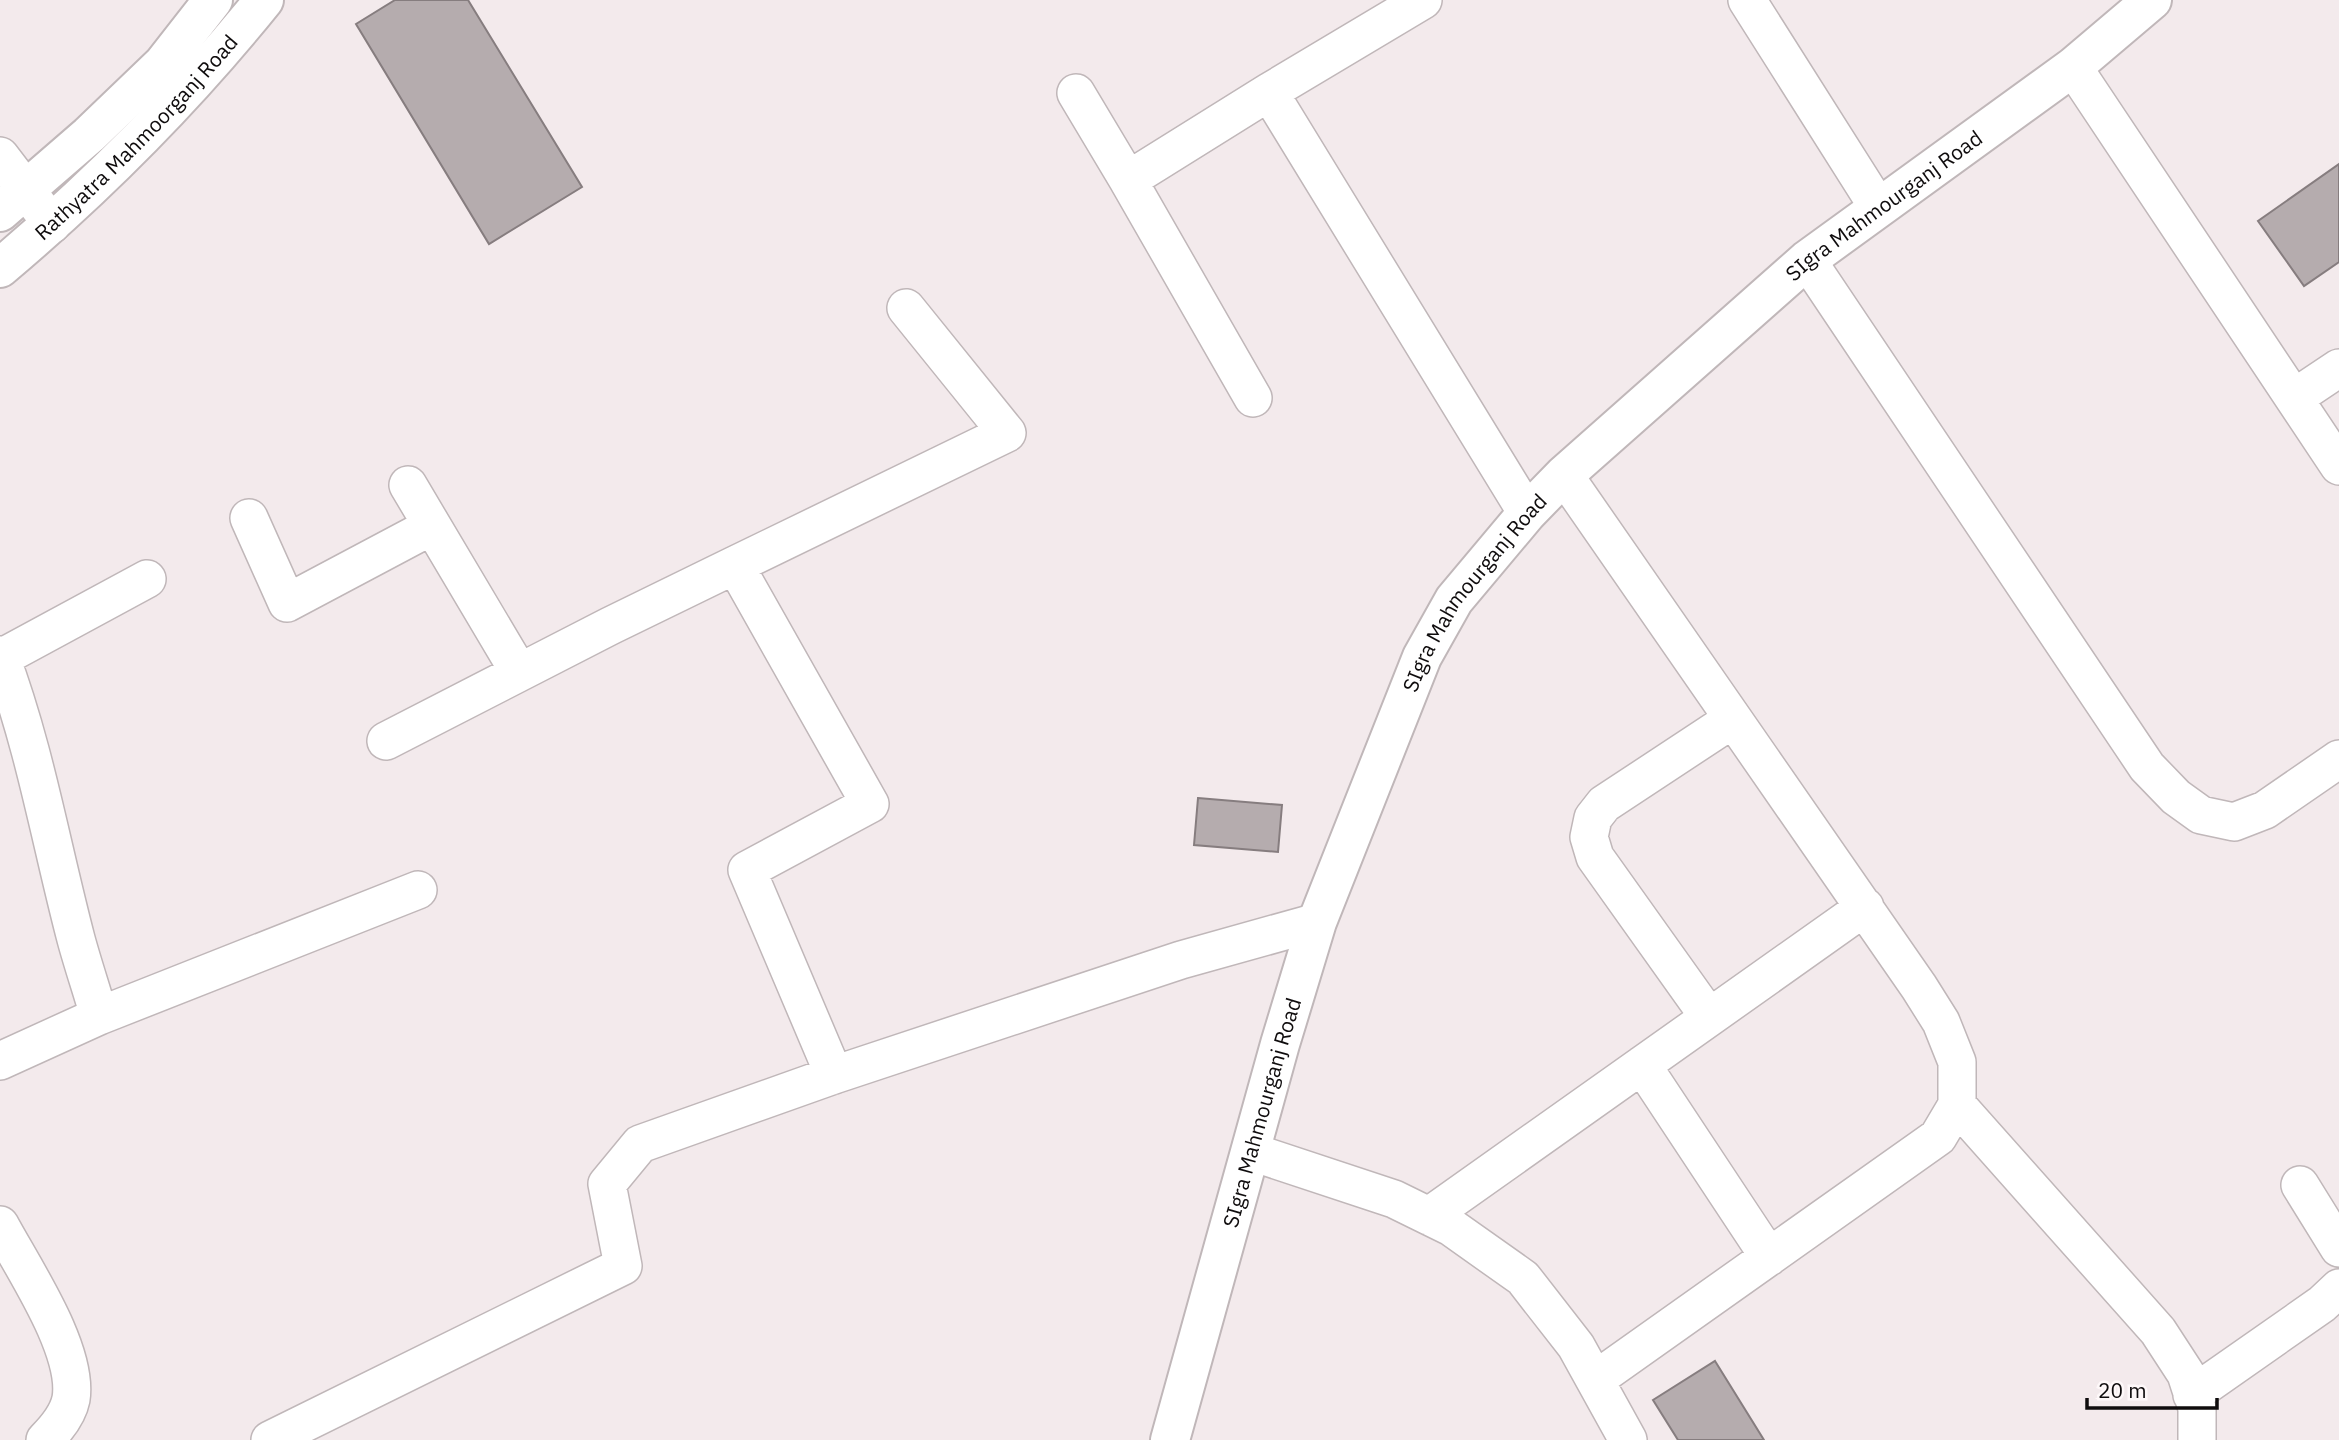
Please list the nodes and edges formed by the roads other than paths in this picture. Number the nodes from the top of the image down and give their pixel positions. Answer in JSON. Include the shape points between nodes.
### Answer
{"nodes":[{"id":1,"x":213,"y":0,"type":"edge"},
{"id":2,"x":264,"y":0,"type":"edge"},
{"id":3,"x":1423,"y":0,"type":"edge"},
{"id":4,"x":1747,"y":0,"type":"edge"},
{"id":5,"x":2152,"y":0,"type":"edge"},
{"id":6,"x":2073,"y":67,"type":"junction"},
{"id":7,"x":1269,"y":92,"type":"junction"},
{"id":8,"x":1076,"y":93,"type":"dead end"},
{"id":9,"x":0,"y":156,"type":"edge"},
{"id":10,"x":1128,"y":180,"type":"junction"},
{"id":11,"x":13,"y":201,"type":"edge"},
{"id":12,"x":1878,"y":207,"type":"junction"},
{"id":13,"x":52,"y":224,"type":"junction"},
{"id":14,"x":1807,"y":260,"type":"junction"},
{"id":15,"x":0,"y":268,"type":"edge"},
{"id":16,"x":906,"y":308,"type":"dead end"},
{"id":17,"x":2339,"y":368,"type":"edge"},
{"id":18,"x":1253,"y":398,"type":"dead end"},
{"id":19,"x":2294,"y":398,"type":"junction"},
{"id":20,"x":2339,"y":466,"type":"edge"},
{"id":21,"x":1564,"y":475,"type":"junction"},
{"id":22,"x":408,"y":485,"type":"dead end"},
{"id":23,"x":1527,"y":513,"type":"junction"},
{"id":24,"x":249,"y":518,"type":"dead end"},
{"id":25,"x":432,"y":526,"type":"junction"},
{"id":26,"x":735,"y":565,"type":"junction"},
{"id":27,"x":148,"y":579,"type":"dead end"},
{"id":28,"x":1,"y":657,"type":"edge"},
{"id":29,"x":519,"y":672,"type":"junction"},
{"id":30,"x":1733,"y":719,"type":"junction"},
{"id":31,"x":386,"y":741,"type":"dead end"},
{"id":32,"x":2339,"y":759,"type":"edge"},
{"id":33,"x":418,"y":890,"type":"dead end"},
{"id":34,"x":1864,"y":907,"type":"junction"},
{"id":35,"x":1317,"y":922,"type":"junction"},
{"id":36,"x":99,"y":1016,"type":"junction"},
{"id":37,"x":1709,"y":1017,"type":"junction"},
{"id":38,"x":0,"y":1061,"type":"edge"},
{"id":39,"x":1642,"y":1065,"type":"junction"},
{"id":40,"x":834,"y":1074,"type":"junction"},
{"id":41,"x":1957,"y":1105,"type":"junction"},
{"id":42,"x":1252,"y":1152,"type":"junction"},
{"id":43,"x":2301,"y":1185,"type":"dead end"},
{"id":44,"x":1429,"y":1216,"type":"junction"},
{"id":45,"x":0,"y":1225,"type":"edge"},
{"id":46,"x":2339,"y":1248,"type":"edge"},
{"id":47,"x":1769,"y":1257,"type":"junction"},
{"id":48,"x":2339,"y":1288,"type":"edge"},
{"id":49,"x":1595,"y":1380,"type":"junction"},
{"id":50,"x":2192,"y":1395,"type":"junction"},
{"id":51,"x":45,"y":1440,"type":"edge"},
{"id":52,"x":270,"y":1440,"type":"edge"},
{"id":53,"x":1170,"y":1440,"type":"edge"},
{"id":54,"x":1628,"y":1440,"type":"edge"},
{"id":55,"x":2197,"y":1440,"type":"edge"}],
"edges":[{"from":1,"to":11,"type":"street","name":"Rathyatra Mahmoorganj Road","via":[[163,64]]},
{"from":2,"to":13,"type":"street","name":"Rathyatra Mahmoorganj Road","via":[[176,102]]},
{"from":3,"to":7,"type":"street"},
{"from":4,"to":12,"type":"street"},
{"from":5,"to":6,"type":"street","name":"SIgra Mahmourganj Road"},
{"from":6,"to":12,"type":"street","name":"SIgra Mahmourganj Road"},
{"from":6,"to":19,"type":"street"},
{"from":7,"to":10,"type":"street"},
{"from":7,"to":23,"type":"street"},
{"from":8,"to":10,"type":"street"},
{"from":9,"to":11,"type":"street"},
{"from":10,"to":18,"type":"street"},
{"from":11,"to":13,"type":"street"},
{"from":12,"to":14,"type":"street","name":"SIgra Mahmourganj Road"},
{"from":13,"to":15,"type":"street","name":"Rathyatra Mahmoorganj Road"},
{"from":14,"to":21,"type":"street","name":"SIgra Mahmourganj Road"},
{"from":14,"to":32,"type":"street","via":[[2147,766],[2176,797],[2201,815],[2234,822],[2265,810]]},
{"from":16,"to":26,"type":"street","via":[[1007,433]]},
{"from":17,"to":19,"type":"street"},
{"from":19,"to":20,"type":"street"},
{"from":21,"to":23,"type":"street","name":"SIgra Mahmourganj Road"},
{"from":21,"to":30,"type":"street"},
{"from":22,"to":25,"type":"street"},
{"from":23,"to":35,"type":"street","name":"SIgra Mahmourganj Road","via":[[1454,600],[1422,657]]},
{"from":24,"to":25,"type":"street","via":[[287,603]]},
{"from":25,"to":29,"type":"street"},
{"from":26,"to":29,"type":"street"},
{"from":26,"to":40,"type":"street","via":[[870,804],[747,870]]},
{"from":27,"to":28,"type":"street"},
{"from":28,"to":36,"type":"street","via":[[33,756],[76,940]]},
{"from":29,"to":31,"type":"street"},
{"from":30,"to":34,"type":"street"},
{"from":30,"to":37,"type":"street","via":[[1604,804],[1592,818],[1588,837],[1612,883]]},
{"from":33,"to":36,"type":"street"},
{"from":34,"to":37,"type":"street"},
{"from":34,"to":41,"type":"street","via":[[1941,1022],[1957,1062]]},
{"from":35,"to":40,"type":"street","via":[[1181,960]]},
{"from":35,"to":42,"type":"street","name":"SIgra Mahmourganj Road"},
{"from":36,"to":38,"type":"street"},
{"from":37,"to":39,"type":"street"},
{"from":39,"to":44,"type":"street"},
{"from":39,"to":47,"type":"street"},
{"from":40,"to":52,"type":"street","via":[[640,1144],[607,1184],[623,1266]]},
{"from":41,"to":47,"type":"street","via":[[1938,1137]]},
{"from":41,"to":50,"type":"street","via":[[2158,1331],[2186,1374]]},
{"from":42,"to":44,"type":"street","via":[[1394,1199]]},
{"from":42,"to":53,"type":"street","name":"SIgra Mahmourganj Road"},
{"from":43,"to":46,"type":"street"},
{"from":44,"to":49,"type":"street","via":[[1523,1278],[1576,1346]]},
{"from":45,"to":51,"type":"street","via":[[56,1329],[70,1367],[71,1400],[56,1430]]},
{"from":47,"to":49,"type":"street"},
{"from":48,"to":50,"type":"street"},
{"from":49,"to":54,"type":"street"},
{"from":50,"to":55,"type":"street","via":[[2197,1408]]}]}
